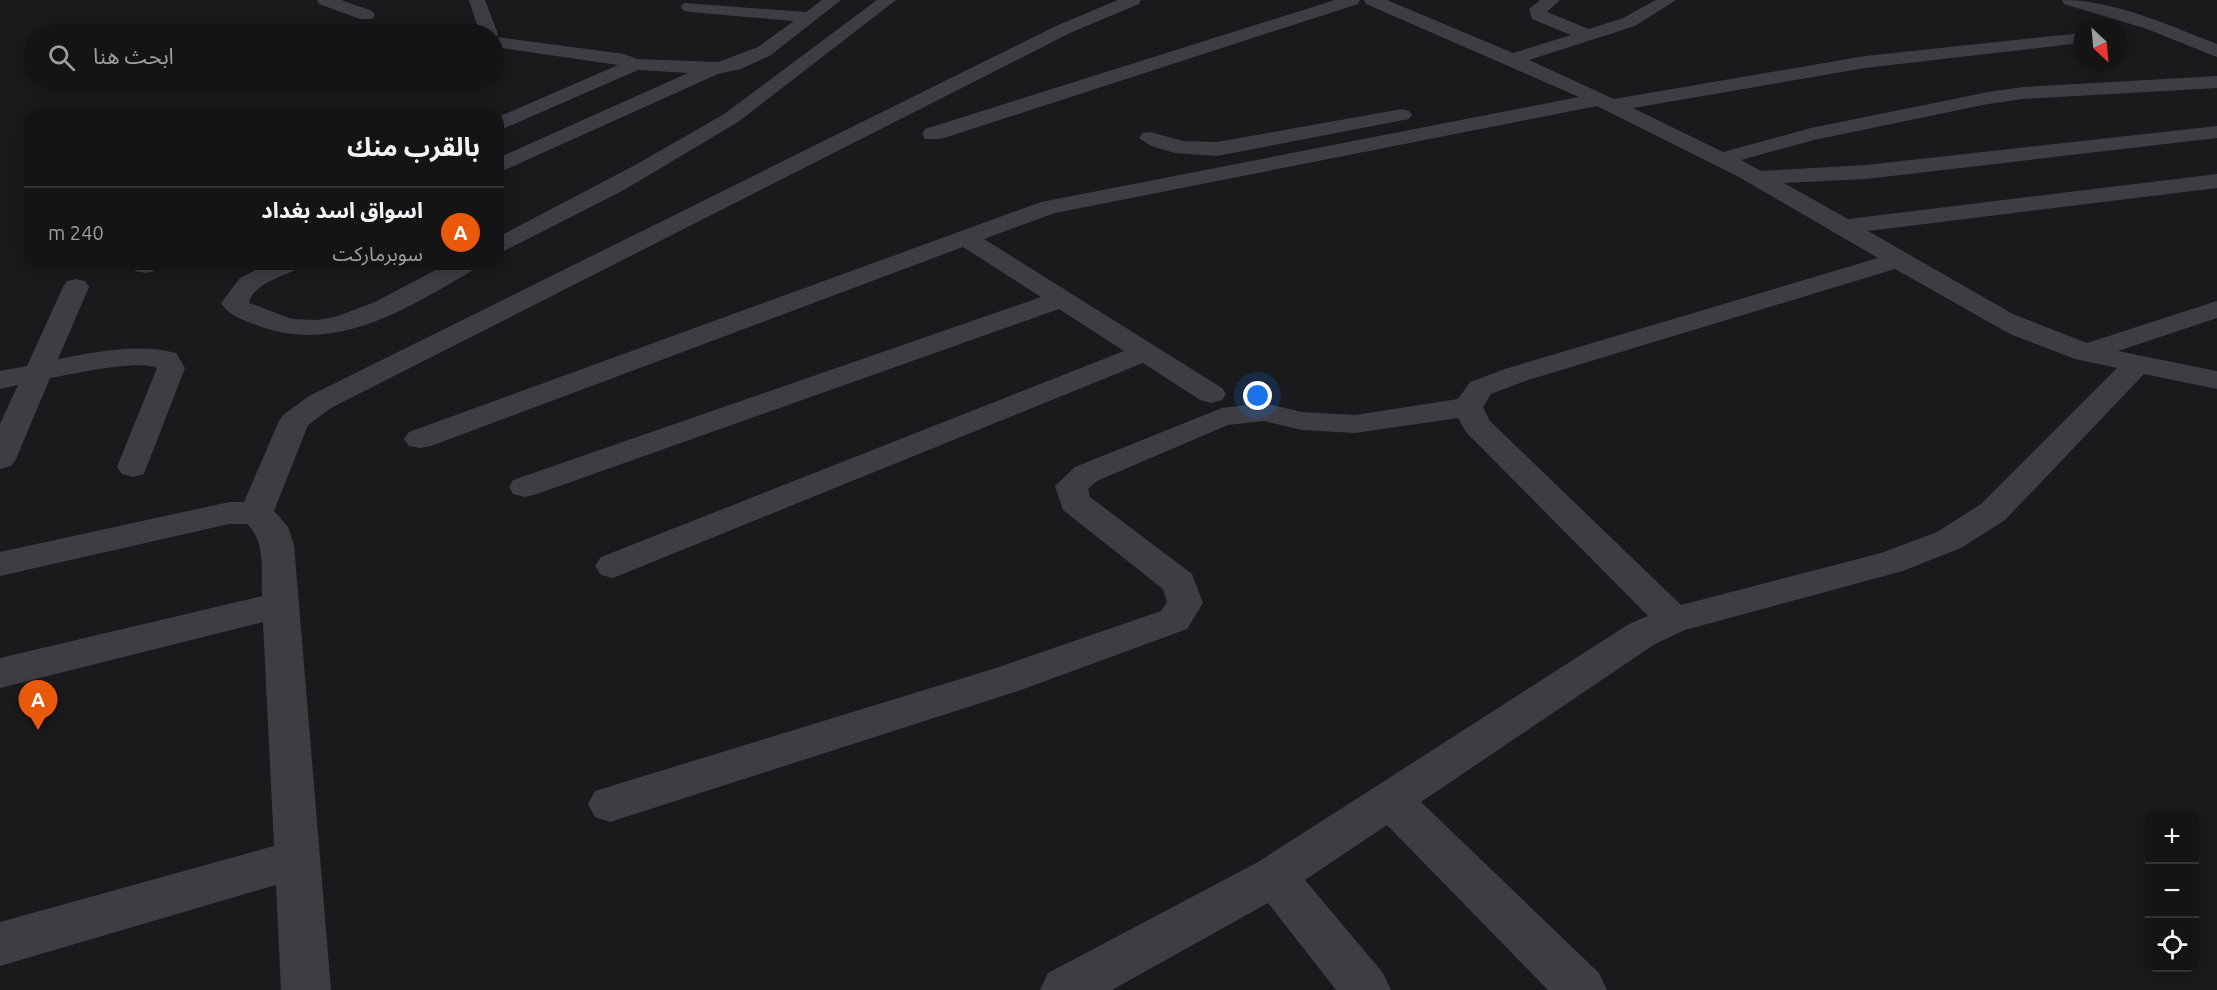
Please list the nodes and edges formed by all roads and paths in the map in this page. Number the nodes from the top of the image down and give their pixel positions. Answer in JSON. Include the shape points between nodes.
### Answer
{"nodes":[{"id":1,"x":325,"y":0,"type":"edge"},
{"id":2,"x":477,"y":0,"type":"edge"},
{"id":3,"x":833,"y":0,"type":"edge"},
{"id":4,"x":888,"y":0,"type":"edge"},
{"id":5,"x":1133,"y":0,"type":"edge"},
{"id":6,"x":1352,"y":0,"type":"edge"},
{"id":7,"x":1372,"y":0,"type":"edge"},
{"id":8,"x":1552,"y":0,"type":"edge"},
{"id":9,"x":1668,"y":0,"type":"edge"},
{"id":10,"x":2070,"y":0,"type":"edge"},
{"id":11,"x":690,"y":7,"type":"dead end"},
{"id":12,"x":366,"y":15,"type":"dead end"},
{"id":13,"x":808,"y":17,"type":"junction"},
{"id":14,"x":485,"y":24,"type":"edge"},
{"id":15,"x":2153,"y":25,"type":"junction"},
{"id":16,"x":2127,"y":30,"type":"edge"},
{"id":17,"x":1588,"y":34,"type":"junction"},
{"id":18,"x":2073,"y":39,"type":"edge"},
{"id":19,"x":504,"y":43,"type":"edge"},
{"id":20,"x":2217,"y":51,"type":"edge"},
{"id":21,"x":1510,"y":60,"type":"junction"},
{"id":22,"x":634,"y":65,"type":"junction"},
{"id":23,"x":710,"y":70,"type":"junction"},
{"id":24,"x":783,"y":81,"type":"junction"},
{"id":25,"x":2217,"y":82,"type":"edge"},
{"id":26,"x":1563,"y":85,"type":"junction"},
{"id":27,"x":1528,"y":92,"type":"dead end"},
{"id":28,"x":1603,"y":104,"type":"junction"},
{"id":29,"x":1423,"y":111,"type":"dead end"},
{"id":30,"x":504,"y":122,"type":"edge"},
{"id":31,"x":2217,"y":132,"type":"edge"},
{"id":32,"x":933,"y":135,"type":"dead end"},
{"id":33,"x":1149,"y":138,"type":"dead end"},
{"id":34,"x":1721,"y":159,"type":"junction"},
{"id":35,"x":504,"y":163,"type":"edge"},
{"id":36,"x":1755,"y":178,"type":"junction"},
{"id":37,"x":2217,"y":181,"type":"edge"},
{"id":38,"x":1844,"y":227,"type":"junction"},
{"id":39,"x":965,"y":238,"type":"junction"},
{"id":40,"x":504,"y":244,"type":"edge"},
{"id":41,"x":1899,"y":260,"type":"junction"},
{"id":42,"x":277,"y":270,"type":"edge"},
{"id":43,"x":455,"y":270,"type":"edge"},
{"id":44,"x":76,"y":287,"type":"dead end"},
{"id":45,"x":1062,"y":299,"type":"junction"},
{"id":46,"x":2217,"y":309,"type":"edge"},
{"id":47,"x":1146,"y":352,"type":"junction"},
{"id":48,"x":2085,"y":352,"type":"junction"},
{"id":49,"x":2136,"y":366,"type":"junction"},
{"id":50,"x":38,"y":374,"type":"junction"},
{"id":51,"x":2217,"y":380,"type":"edge"},
{"id":52,"x":0,"y":381,"type":"edge"},
{"id":53,"x":1211,"y":394,"type":"dead end"},
{"id":54,"x":1468,"y":407,"type":"junction"},
{"id":55,"x":420,"y":439,"type":"dead end"},
{"id":56,"x":0,"y":459,"type":"edge"},
{"id":57,"x":133,"y":467,"type":"dead end"},
{"id":58,"x":525,"y":487,"type":"dead end"},
{"id":59,"x":256,"y":513,"type":"junction"},
{"id":60,"x":0,"y":564,"type":"edge"},
{"id":61,"x":614,"y":566,"type":"dead end"},
{"id":62,"x":282,"y":604,"type":"junction"},
{"id":63,"x":1674,"y":620,"type":"junction"},
{"id":64,"x":0,"y":673,"type":"edge"},
{"id":65,"x":1391,"y":801,"type":"junction"},
{"id":66,"x":610,"y":804,"type":"dead end"},
{"id":67,"x":298,"y":859,"type":"junction"},
{"id":68,"x":1274,"y":876,"type":"junction"},
{"id":69,"x":0,"y":944,"type":"edge"},
{"id":70,"x":306,"y":990,"type":"edge"},
{"id":71,"x":1065,"y":990,"type":"edge"},
{"id":72,"x":1366,"y":990,"type":"edge"},
{"id":73,"x":1582,"y":990,"type":"edge"}],
"edges":[{"from":1,"to":12,"type":"street"},
{"from":2,"to":14,"type":"street"},
{"from":3,"to":13,"type":"street"},
{"from":4,"to":24,"type":"street","via":[[859,18]]},
{"from":5,"to":59,"type":"street","via":[[1053,34],[320,402],[294,421]]},
{"from":6,"to":32,"type":"street"},
{"from":7,"to":21,"type":"street"},
{"from":8,"to":17,"type":"street","via":[[1538,9],[1538,15]]},
{"from":9,"to":17,"type":"street","via":[[1629,22]]},
{"from":10,"to":15,"type":"street"},
{"from":11,"to":13,"type":"street"},
{"from":13,"to":23,"type":"street","via":[[754,58]]},
{"from":15,"to":16,"type":"street"},
{"from":15,"to":20,"type":"street"},
{"from":17,"to":21,"type":"street"},
{"from":18,"to":28,"type":"street","via":[[1865,62]]},
{"from":19,"to":22,"type":"street","via":[[624,60]]},
{"from":21,"to":26,"type":"street"},
{"from":22,"to":23,"type":"street","via":[[655,62]]},
{"from":22,"to":30,"type":"street"},
{"from":23,"to":24,"type":"street"},
{"from":23,"to":35,"type":"street"},
{"from":24,"to":40,"type":"street","via":[[731,118],[634,175]]},
{"from":25,"to":34,"type":"street","via":[[1988,98],[1811,134]]},
{"from":26,"to":27,"type":"street"},
{"from":26,"to":28,"type":"street"},
{"from":28,"to":34,"type":"street"},
{"from":28,"to":39,"type":"street","via":[[1049,207]]},
{"from":29,"to":33,"type":"street","via":[[1217,149],[1189,150]]},
{"from":31,"to":36,"type":"street","via":[[1866,172]]},
{"from":34,"to":36,"type":"street"},
{"from":36,"to":38,"type":"street"},
{"from":37,"to":38,"type":"street"},
{"from":38,"to":41,"type":"street"},
{"from":39,"to":45,"type":"street"},
{"from":39,"to":55,"type":"street"},
{"from":41,"to":48,"type":"street","via":[[1985,311]]},
{"from":41,"to":54,"type":"street","via":[[1515,375],[1480,388]]},
{"from":42,"to":43,"type":"street","via":[[238,292],[234,303],[239,309],[296,328],[348,322]]},
{"from":44,"to":50,"type":"street"},
{"from":45,"to":47,"type":"street"},
{"from":45,"to":58,"type":"street"},
{"from":46,"to":48,"type":"street"},
{"from":47,"to":53,"type":"street"},
{"from":47,"to":61,"type":"street"},
{"from":48,"to":49,"type":"street"},
{"from":49,"to":51,"type":"street"},
{"from":49,"to":63,"type":"street","via":[[1993,512],[1949,540],[1891,562]]},
{"from":50,"to":52,"type":"street"},
{"from":50,"to":56,"type":"street"},
{"from":50,"to":57,"type":"street","via":[[140,356],[166,359],[171,368]]},
{"from":54,"to":63,"type":"street","via":[[1477,425]]},
{"from":54,"to":66,"type":"street","via":[[1355,424],[1302,421],[1264,412],[1222,417],[1086,474],[1071,486],[1075,502],[1179,583],[1185,603],[1174,620],[1007,680]]},
{"from":59,"to":60,"type":"street","via":[[229,513]]},
{"from":59,"to":62,"type":"street","via":[[271,527],[277,545]]},
{"from":62,"to":64,"type":"street"},
{"from":62,"to":67,"type":"street"},
{"from":63,"to":65,"type":"street","via":[[1642,634]]},
{"from":65,"to":68,"type":"street"},
{"from":65,"to":73,"type":"street"},
{"from":67,"to":69,"type":"street"},
{"from":67,"to":70,"type":"street"},
{"from":68,"to":71,"type":"street"},
{"from":68,"to":72,"type":"street"}]}
